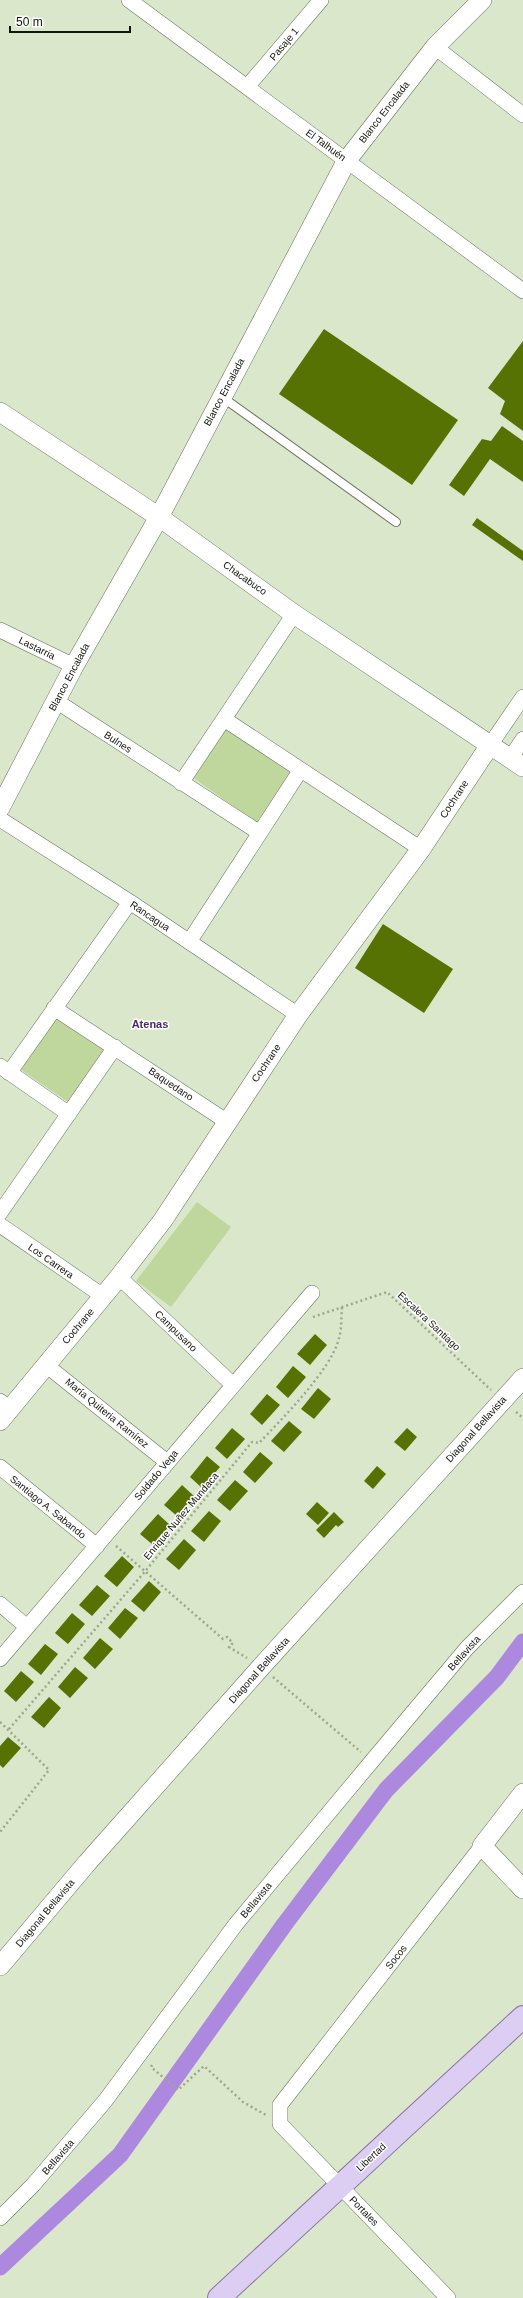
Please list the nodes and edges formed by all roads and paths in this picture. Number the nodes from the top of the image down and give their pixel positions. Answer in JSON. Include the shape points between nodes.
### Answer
{"nodes":[{"id":1,"x":128,"y":0,"type":"edge"},
{"id":2,"x":321,"y":0,"type":"edge"},
{"id":3,"x":482,"y":0,"type":"edge"},
{"id":4,"x":435,"y":47,"type":"junction"},
{"id":5,"x":247,"y":87,"type":"junction"},
{"id":6,"x":523,"y":115,"type":"edge"},
{"id":7,"x":347,"y":160,"type":"junction"},
{"id":8,"x":523,"y":291,"type":"edge"},
{"id":9,"x":222,"y":397,"type":"junction"},
{"id":10,"x":0,"y":412,"type":"edge"},
{"id":11,"x":159,"y":517,"type":"junction"},
{"id":12,"x":396,"y":522,"type":"dead end"},
{"id":13,"x":294,"y":614,"type":"junction"},
{"id":14,"x":0,"y":630,"type":"edge"},
{"id":15,"x":74,"y":666,"type":"junction"},
{"id":16,"x":523,"y":697,"type":"edge"},
{"id":17,"x":56,"y":701,"type":"junction"},
{"id":18,"x":224,"y":719,"type":"junction"},
{"id":19,"x":523,"y":739,"type":"edge"},
{"id":20,"x":490,"y":745,"type":"junction"},
{"id":21,"x":517,"y":763,"type":"edge"},
{"id":22,"x":300,"y":771,"type":"junction"},
{"id":23,"x":181,"y":783,"type":"junction"},
{"id":24,"x":0,"y":808,"type":"edge"},
{"id":25,"x":0,"y":819,"type":"edge"},
{"id":26,"x":260,"y":833,"type":"junction"},
{"id":27,"x":421,"y":849,"type":"junction"},
{"id":28,"x":130,"y":902,"type":"junction"},
{"id":29,"x":189,"y":942,"type":"junction"},
{"id":30,"x":54,"y":1008,"type":"junction"},
{"id":31,"x":298,"y":1015,"type":"junction"},
{"id":32,"x":115,"y":1047,"type":"junction"},
{"id":33,"x":5,"y":1069,"type":"edge"},
{"id":34,"x":69,"y":1114,"type":"junction"},
{"id":35,"x":226,"y":1121,"type":"junction"},
{"id":36,"x":0,"y":1213,"type":"edge"},
{"id":37,"x":0,"y":1225,"type":"edge"},
{"id":38,"x":119,"y":1277,"type":"junction"},
{"id":39,"x":312,"y":1292,"type":"dead end"},
{"id":40,"x":103,"y":1296,"type":"junction"},
{"id":41,"x":342,"y":1307,"type":"junction"},
{"id":42,"x":284,"y":1326,"type":"junction"},
{"id":43,"x":46,"y":1364,"type":"junction"},
{"id":44,"x":523,"y":1378,"type":"edge"},
{"id":45,"x":233,"y":1385,"type":"junction"},
{"id":46,"x":502,"y":1400,"type":"junction"},
{"id":47,"x":3,"y":1410,"type":"edge"},
{"id":48,"x":523,"y":1418,"type":"edge"},
{"id":49,"x":167,"y":1462,"type":"junction"},
{"id":50,"x":0,"y":1467,"type":"edge"},
{"id":51,"x":101,"y":1541,"type":"junction"},
{"id":52,"x":145,"y":1571,"type":"junction"},
{"id":53,"x":523,"y":1592,"type":"edge"},
{"id":54,"x":0,"y":1604,"type":"edge"},
{"id":55,"x":27,"y":1627,"type":"junction"},
{"id":56,"x":0,"y":1659,"type":"edge"},
{"id":57,"x":261,"y":1667,"type":"junction"},
{"id":58,"x":0,"y":1722,"type":"edge"},
{"id":59,"x":9,"y":1729,"type":"junction"},
{"id":60,"x":372,"y":1761,"type":"junction"},
{"id":61,"x":523,"y":1793,"type":"edge"},
{"id":62,"x":0,"y":1832,"type":"edge"},
{"id":63,"x":482,"y":1846,"type":"junction"},
{"id":64,"x":523,"y":1889,"type":"edge"},
{"id":65,"x":0,"y":1966,"type":"edge"},
{"id":66,"x":523,"y":2016,"type":"edge"},
{"id":67,"x":151,"y":2067,"type":"dead end"},
{"id":68,"x":280,"y":2124,"type":"junction"},
{"id":69,"x":340,"y":2186,"type":"junction"},
{"id":70,"x":0,"y":2218,"type":"edge"},
{"id":71,"x":219,"y":2298,"type":"edge"},
{"id":72,"x":448,"y":2298,"type":"edge"}],
"edges":[{"from":1,"to":5,"type":"street","name":"El Talhuén"},
{"from":2,"to":5,"type":"street","name":"Pasaje 1"},
{"from":3,"to":4,"type":"street","name":"Blanco Encalada"},
{"from":4,"to":6,"type":"street"},
{"from":4,"to":7,"type":"street","name":"Blanco Encalada"},
{"from":5,"to":7,"type":"street","name":"El Talhuén"},
{"from":7,"to":8,"type":"street","name":"El Talhuén"},
{"from":7,"to":9,"type":"street","name":"Blanco Encalada"},
{"from":9,"to":11,"type":"street","name":"Blanco Encalada"},
{"from":9,"to":12,"type":"lane"},
{"from":10,"to":11,"type":"street","name":"Chacabuco"},
{"from":11,"to":13,"type":"street","name":"Chacabuco"},
{"from":11,"to":15,"type":"street","name":"Blanco Encalada"},
{"from":13,"to":18,"type":"street"},
{"from":13,"to":20,"type":"street","name":"Chacabuco"},
{"from":14,"to":15,"type":"street","name":"Lastarria"},
{"from":15,"to":17,"type":"street","name":"Blanco Encalada"},
{"from":16,"to":20,"type":"street","name":"Cochrane"},
{"from":17,"to":23,"type":"street","name":"Bulnes"},
{"from":17,"to":24,"type":"street","name":"Blanco Encalada"},
{"from":18,"to":22,"type":"street"},
{"from":18,"to":23,"type":"street"},
{"from":19,"to":21,"type":"street"},
{"from":20,"to":21,"type":"street","name":"Chacabuco"},
{"from":20,"to":27,"type":"street","name":"Cochrane"},
{"from":22,"to":26,"type":"street"},
{"from":22,"to":27,"type":"street"},
{"from":23,"to":26,"type":"street","name":"Bulnes"},
{"from":25,"to":28,"type":"street","name":"Rancagua"},
{"from":26,"to":29,"type":"street"},
{"from":27,"to":31,"type":"street","name":"Cochrane"},
{"from":28,"to":29,"type":"street","name":"Rancagua"},
{"from":28,"to":30,"type":"street"},
{"from":29,"to":31,"type":"street","name":"Rancagua"},
{"from":30,"to":32,"type":"street","name":"Baquedano"},
{"from":30,"to":33,"type":"street"},
{"from":31,"to":35,"type":"street","name":"Cochrane"},
{"from":32,"to":34,"type":"street"},
{"from":32,"to":35,"type":"street","name":"Baquedano"},
{"from":33,"to":34,"type":"street"},
{"from":34,"to":36,"type":"street"},
{"from":35,"to":38,"type":"street","name":"Cochrane","via":[[163,1220]]},
{"from":37,"to":40,"type":"street","name":"Los Carrera"},
{"from":38,"to":40,"type":"street","name":"Cochrane"},
{"from":38,"to":45,"type":"street","name":"Campusano"},
{"from":39,"to":42,"type":"street","name":"Soldado Vega"},
{"from":40,"to":43,"type":"street","name":"Cochrane"},
{"from":41,"to":42,"type":"path","name":"Escalera Santiago"},
{"from":41,"to":46,"type":"path","name":"Escalera Santiago","via":[[387,1292]]},
{"from":41,"to":52,"type":"path","name":"Enrique Nuñez Mundaca","via":[[339,1338],[333,1354],[294,1407],[259,1444],[252,1442]]},
{"from":42,"to":45,"type":"street","name":"Soldado Vega"},
{"from":43,"to":47,"type":"street","name":"Cochrane"},
{"from":43,"to":49,"type":"street","name":"María Quiteria Ramírez"},
{"from":44,"to":46,"type":"street","name":"Diagonal Bellavista"},
{"from":45,"to":49,"type":"street","name":"Soldado Vega"},
{"from":46,"to":48,"type":"path","name":"Escalera Santiago"},
{"from":46,"to":57,"type":"street","name":"Diagonal Bellavista"},
{"from":49,"to":51,"type":"street","name":"Soldado Vega"},
{"from":50,"to":51,"type":"street","name":"Santiago A. Sabando"},
{"from":51,"to":52,"type":"path"},
{"from":51,"to":55,"type":"street","name":"Soldado Vega"},
{"from":52,"to":57,"type":"path","via":[[223,1639],[227,1637],[233,1643],[229,1647]]},
{"from":52,"to":59,"type":"path","name":"Enrique Nuñez Mundaca"},
{"from":53,"to":60,"type":"street","name":"Bellavista","via":[[467,1648]]},
{"from":54,"to":55,"type":"street"},
{"from":55,"to":56,"type":"street","name":"Soldado Vega"},
{"from":57,"to":60,"type":"path"},
{"from":57,"to":65,"type":"street","name":"Diagonal Bellavista","via":[[87,1863]]},
{"from":58,"to":59,"type":"path"},
{"from":59,"to":62,"type":"path","via":[[49,1770]]},
{"from":60,"to":70,"type":"street","name":"Bellavista","via":[[236,1924],[106,2101],[34,2185]]},
{"from":61,"to":63,"type":"street","name":"Socos"},
{"from":63,"to":64,"type":"street"},
{"from":63,"to":68,"type":"street","name":"Socos","via":[[280,2105]]},
{"from":66,"to":69,"type":"main road","name":"Libertad"},
{"from":67,"to":68,"type":"path","via":[[178,2090],[204,2066],[243,2102]]},
{"from":68,"to":69,"type":"street","name":"Portales"},
{"from":69,"to":71,"type":"main road","name":"Libertad"},
{"from":69,"to":72,"type":"street","name":"Portales"}]}
